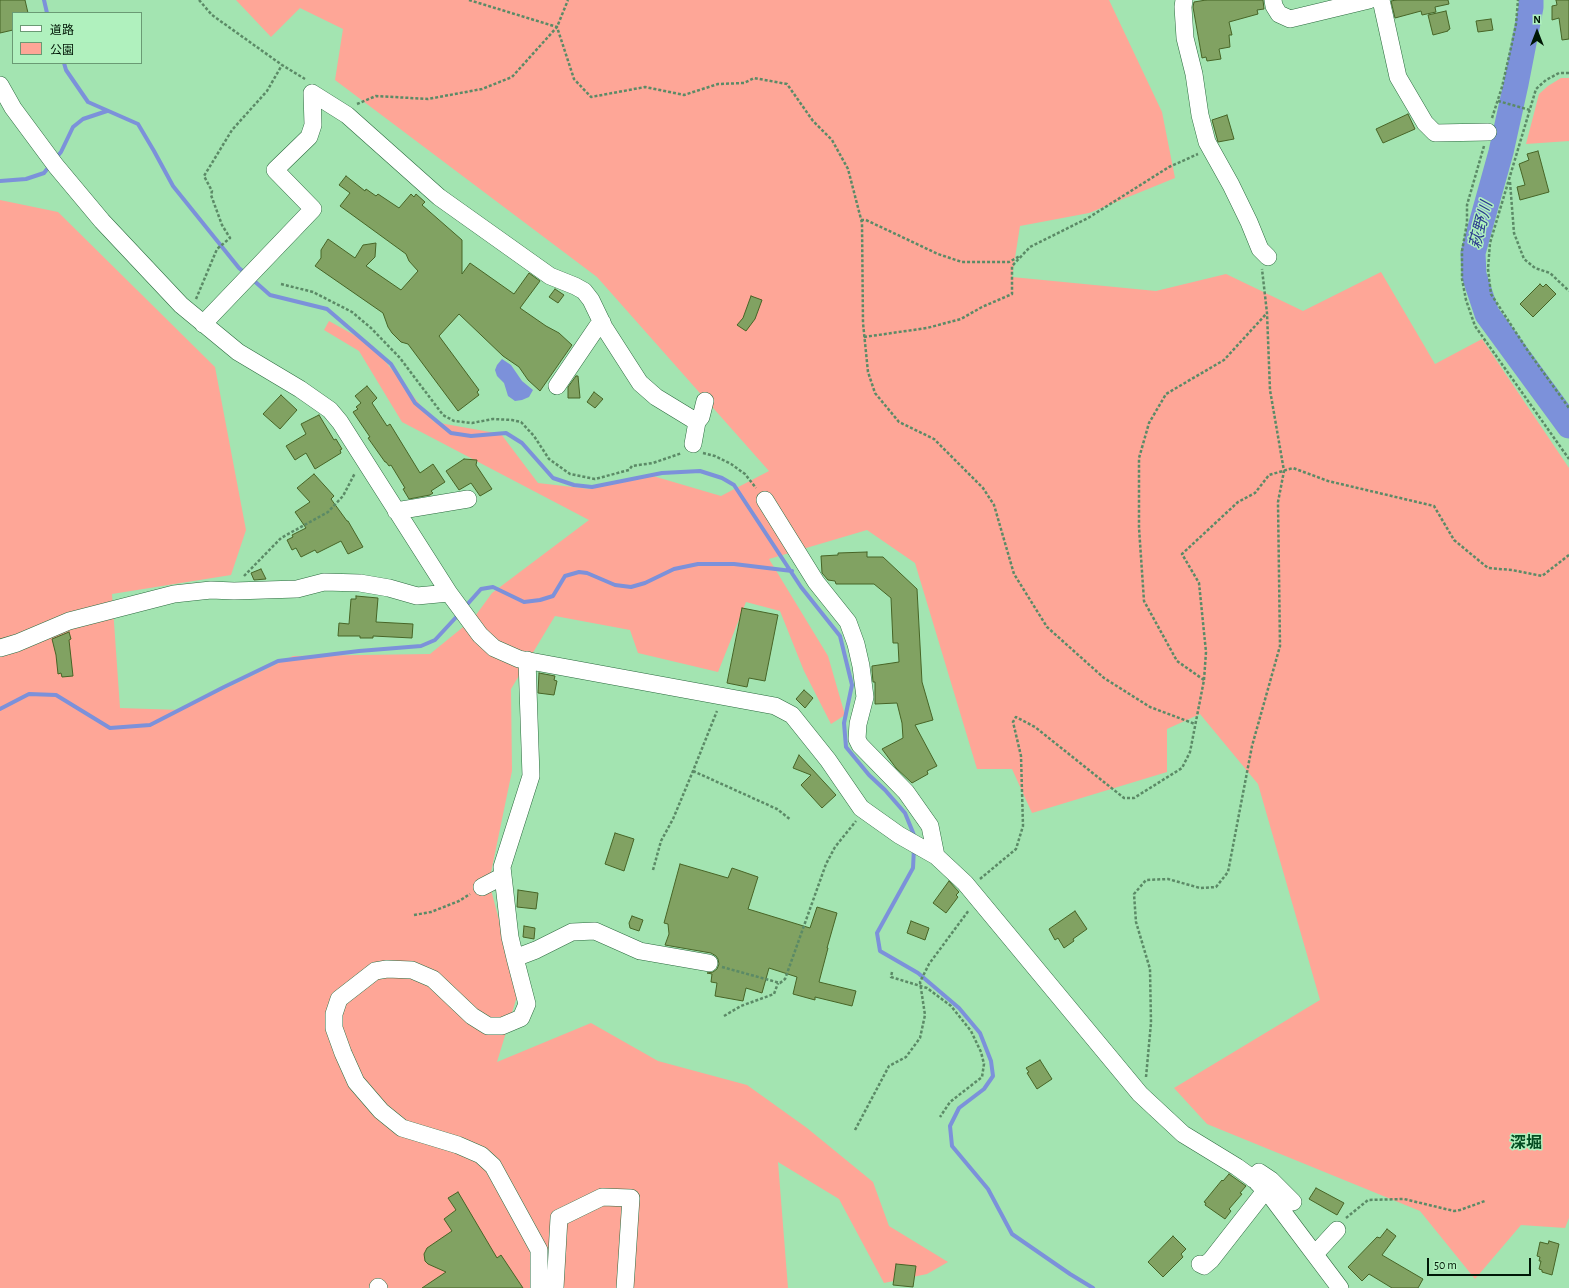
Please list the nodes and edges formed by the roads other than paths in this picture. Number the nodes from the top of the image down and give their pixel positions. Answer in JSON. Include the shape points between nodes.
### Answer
{"nodes":[{"id":1,"x":1184,"y":0,"type":"edge"},
{"id":2,"x":1273,"y":0,"type":"edge"},
{"id":3,"x":1369,"y":0,"type":"edge"},
{"id":4,"x":1381,"y":0,"type":"edge"},
{"id":5,"x":0,"y":85,"type":"edge"},
{"id":6,"x":1488,"y":132,"type":"road end"},
{"id":7,"x":1264,"y":253,"type":"road end"},
{"id":8,"x":602,"y":322,"type":"junction"},
{"id":9,"x":203,"y":324,"type":"junction"},
{"id":10,"x":557,"y":386,"type":"dead end"},
{"id":11,"x":705,"y":401,"type":"dead end"},
{"id":12,"x":468,"y":498,"type":"dead end"},
{"id":13,"x":765,"y":500,"type":"road end"},
{"id":14,"x":396,"y":511,"type":"junction"},
{"id":15,"x":451,"y":596,"type":"junction"},
{"id":16,"x":0,"y":648,"type":"edge"},
{"id":17,"x":527,"y":660,"type":"junction"},
{"id":18,"x":929,"y":853,"type":"junction"},
{"id":19,"x":503,"y":876,"type":"junction"},
{"id":20,"x":482,"y":887,"type":"road end"},
{"id":21,"x":515,"y":958,"type":"junction"},
{"id":22,"x":709,"y":963,"type":"road end"},
{"id":23,"x":1259,"y":1185,"type":"junction"},
{"id":24,"x":1293,"y":1202,"type":"dead end"},
{"id":25,"x":1337,"y":1230,"type":"road end"},
{"id":26,"x":1312,"y":1255,"type":"junction"},
{"id":27,"x":1200,"y":1264,"type":"dead end"},
{"id":28,"x":547,"y":1269,"type":"junction"},
{"id":29,"x":539,"y":1288,"type":"edge"},
{"id":30,"x":555,"y":1288,"type":"edge"},
{"id":31,"x":625,"y":1288,"type":"edge"},
{"id":32,"x":1340,"y":1288,"type":"edge"}],
"edges":[{"from":1,"to":7,"type":"street","via":[[1185,38],[1207,142]]},
{"from":2,"to":3,"type":"street","via":[[1279,14],[1290,19]]},
{"from":4,"to":6,"type":"street","via":[[1398,77],[1425,123],[1435,133]]},
{"from":5,"to":9,"type":"street","via":[[13,108],[45,152],[102,221],[189,313]]},
{"from":8,"to":9,"type":"street","via":[[584,292],[550,276],[439,197],[347,114],[312,93],[313,125],[309,137],[275,170],[312,209]]},
{"from":8,"to":10,"type":"street"},
{"from":8,"to":11,"type":"street","via":[[640,383],[641,394],[656,397],[693,437]]},
{"from":9,"to":14,"type":"street","via":[[238,352],[330,410]]},
{"from":12,"to":14,"type":"street"},
{"from":13,"to":18,"type":"street","via":[[816,582],[848,622],[861,666],[865,697],[857,739],[906,792],[930,826]]},
{"from":14,"to":15,"type":"street"},
{"from":15,"to":16,"type":"street","via":[[417,596],[360,583],[324,582],[297,589],[211,590],[174,594],[69,621]]},
{"from":15,"to":17,"type":"street","via":[[480,635],[494,648]]},
{"from":17,"to":18,"type":"street","via":[[775,706],[792,715],[862,808]]},
{"from":17,"to":19,"type":"street","via":[[531,776],[502,867]]},
{"from":18,"to":23,"type":"street","via":[[973,893],[1140,1094],[1183,1134],[1237,1167]]},
{"from":19,"to":20,"type":"street"},
{"from":19,"to":21,"type":"street"},
{"from":21,"to":22,"type":"street","via":[[572,932],[595,931],[640,951]]},
{"from":21,"to":28,"type":"street","via":[[527,1004],[521,1018],[502,1026],[488,1026],[472,1016],[433,979],[412,970],[388,969],[375,971],[339,999],[334,1014],[334,1028],[356,1082],[381,1111],[402,1128],[481,1155],[494,1166]]},
{"from":23,"to":24,"type":"street","via":[[1259,1172]]},
{"from":23,"to":26,"type":"street"},
{"from":23,"to":27,"type":"street","via":[[1211,1260],[1204,1266]]},
{"from":25,"to":26,"type":"street"},
{"from":26,"to":32,"type":"street"},
{"from":28,"to":29,"type":"street"},
{"from":28,"to":30,"type":"street"},
{"from":28,"to":31,"type":"street","via":[[560,1218],[602,1197],[630,1198]]}]}
